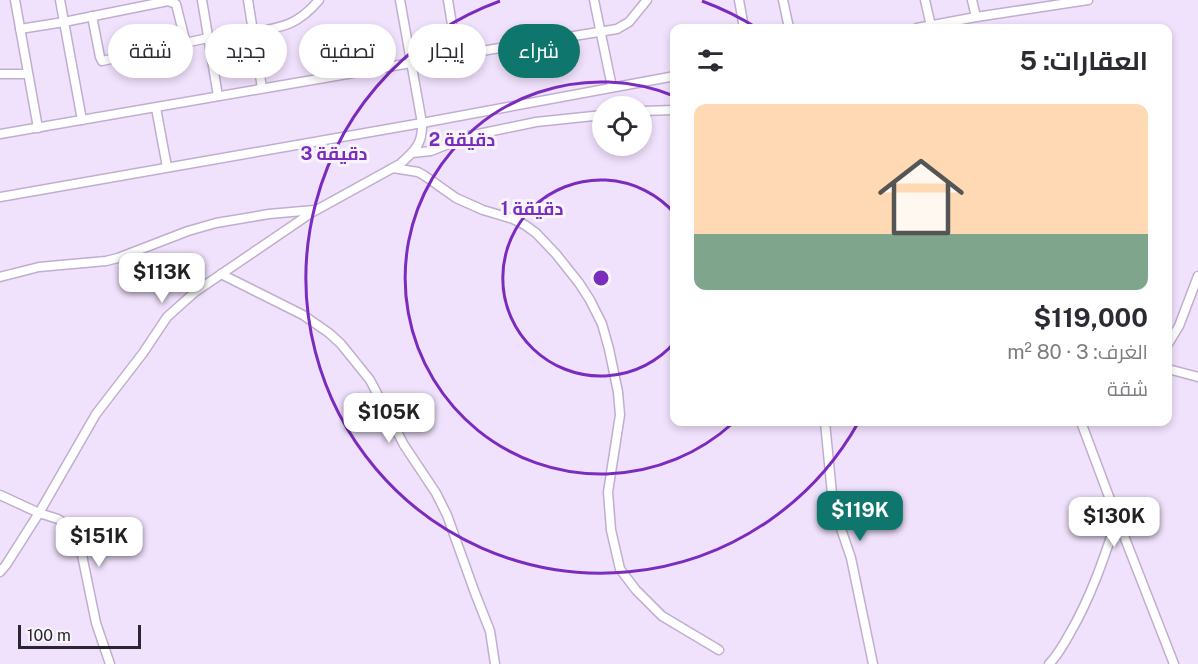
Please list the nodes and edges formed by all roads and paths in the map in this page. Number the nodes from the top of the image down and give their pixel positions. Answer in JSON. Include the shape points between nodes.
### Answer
{"nodes":[{"id":1,"x":15,"y":0,"type":"edge"},
{"id":2,"x":60,"y":0,"type":"edge"},
{"id":3,"x":202,"y":0,"type":"edge"},
{"id":4,"x":248,"y":0,"type":"edge"},
{"id":5,"x":319,"y":0,"type":"edge"},
{"id":6,"x":400,"y":0,"type":"edge"},
{"id":7,"x":448,"y":0,"type":"edge"},
{"id":8,"x":594,"y":0,"type":"edge"},
{"id":9,"x":647,"y":0,"type":"edge"},
{"id":10,"x":739,"y":0,"type":"edge"},
{"id":11,"x":783,"y":0,"type":"edge"},
{"id":12,"x":926,"y":0,"type":"edge"},
{"id":13,"x":972,"y":0,"type":"edge"},
{"id":14,"x":1089,"y":0,"type":"edge"},
{"id":15,"x":92,"y":16,"type":"junction"},
{"id":16,"x":976,"y":17,"type":"junction"},
{"id":17,"x":64,"y":22,"type":"junction"},
{"id":18,"x":181,"y":24,"type":"edge"},
{"id":19,"x":206,"y":24,"type":"edge"},
{"id":20,"x":251,"y":24,"type":"edge"},
{"id":21,"x":452,"y":24,"type":"edge"},
{"id":22,"x":743,"y":24,"type":"edge"},
{"id":23,"x":788,"y":24,"type":"edge"},
{"id":24,"x":931,"y":24,"type":"edge"},
{"id":25,"x":941,"y":24,"type":"edge"},
{"id":26,"x":287,"y":25,"type":"edge"},
{"id":27,"x":20,"y":29,"type":"junction"},
{"id":28,"x":600,"y":31,"type":"junction"},
{"id":29,"x":408,"y":46,"type":"edge"},
{"id":30,"x":486,"y":50,"type":"edge"},
{"id":31,"x":108,"y":60,"type":"edge"},
{"id":32,"x":408,"y":64,"type":"edge"},
{"id":33,"x":0,"y":74,"type":"edge"},
{"id":34,"x":27,"y":74,"type":"junction"},
{"id":35,"x":670,"y":77,"type":"edge"},
{"id":36,"x":215,"y":78,"type":"edge"},
{"id":37,"x":260,"y":78,"type":"edge"},
{"id":38,"x":414,"y":78,"type":"edge"},
{"id":39,"x":612,"y":87,"type":"junction"},
{"id":40,"x":262,"y":88,"type":"junction"},
{"id":41,"x":218,"y":96,"type":"junction"},
{"id":42,"x":156,"y":108,"type":"junction"},
{"id":43,"x":670,"y":110,"type":"edge"},
{"id":44,"x":652,"y":111,"type":"edge"},
{"id":45,"x":592,"y":116,"type":"edge"},
{"id":46,"x":82,"y":120,"type":"junction"},
{"id":47,"x":422,"y":123,"type":"junction"},
{"id":48,"x":38,"y":128,"type":"junction"},
{"id":49,"x":0,"y":134,"type":"edge"},
{"id":50,"x":412,"y":153,"type":"junction"},
{"id":51,"x":167,"y":167,"type":"junction"},
{"id":52,"x":393,"y":168,"type":"junction"},
{"id":53,"x":0,"y":196,"type":"edge"},
{"id":54,"x":0,"y":203,"type":"edge"},
{"id":55,"x":317,"y":210,"type":"junction"},
{"id":56,"x":221,"y":274,"type":"junction"},
{"id":57,"x":1198,"y":276,"type":"edge"},
{"id":58,"x":0,"y":277,"type":"edge"},
{"id":59,"x":1172,"y":337,"type":"edge"},
{"id":60,"x":1172,"y":370,"type":"edge"},
{"id":61,"x":1198,"y":377,"type":"edge"},
{"id":62,"x":825,"y":426,"type":"edge"},
{"id":63,"x":1082,"y":426,"type":"edge"},
{"id":64,"x":0,"y":495,"type":"edge"},
{"id":65,"x":39,"y":513,"type":"junction"},
{"id":66,"x":1117,"y":518,"type":"junction"},
{"id":67,"x":0,"y":572,"type":"edge"},
{"id":68,"x":719,"y":650,"type":"dead end"},
{"id":69,"x":110,"y":664,"type":"edge"},
{"id":70,"x":495,"y":664,"type":"edge"},
{"id":71,"x":873,"y":664,"type":"edge"},
{"id":72,"x":1049,"y":664,"type":"edge"},
{"id":73,"x":1174,"y":664,"type":"edge"}],
"edges":[{"from":1,"to":27,"type":"street"},
{"from":2,"to":17,"type":"street"},
{"from":3,"to":19,"type":"street"},
{"from":4,"to":20,"type":"street"},
{"from":5,"to":26,"type":"street","via":[[301,18]]},
{"from":6,"to":29,"type":"street"},
{"from":7,"to":21,"type":"street"},
{"from":8,"to":28,"type":"street"},
{"from":9,"to":28,"type":"street","via":[[629,22]]},
{"from":10,"to":22,"type":"street"},
{"from":11,"to":23,"type":"street"},
{"from":12,"to":24,"type":"street"},
{"from":13,"to":16,"type":"street"},
{"from":14,"to":16,"type":"street"},
{"from":15,"to":17,"type":"street"},
{"from":15,"to":18,"type":"street","via":[[172,1]]},
{"from":15,"to":31,"type":"street","via":[[100,57],[102,61]]},
{"from":16,"to":25,"type":"street"},
{"from":17,"to":27,"type":"street"},
{"from":17,"to":46,"type":"street"},
{"from":27,"to":34,"type":"street"},
{"from":28,"to":30,"type":"street"},
{"from":28,"to":39,"type":"street"},
{"from":32,"to":40,"type":"street"},
{"from":33,"to":34,"type":"street"},
{"from":34,"to":48,"type":"street"},
{"from":35,"to":39,"type":"street"},
{"from":36,"to":41,"type":"street"},
{"from":37,"to":40,"type":"street"},
{"from":38,"to":47,"type":"street"},
{"from":39,"to":47,"type":"street"},
{"from":40,"to":41,"type":"street"},
{"from":41,"to":42,"type":"street"},
{"from":42,"to":46,"type":"street"},
{"from":42,"to":51,"type":"street"},
{"from":43,"to":44,"type":"street"},
{"from":45,"to":50,"type":"street","via":[[536,122]]},
{"from":46,"to":48,"type":"street"},
{"from":47,"to":50,"type":"street","via":[[422,137]]},
{"from":47,"to":51,"type":"street"},
{"from":48,"to":49,"type":"street"},
{"from":50,"to":52,"type":"street"},
{"from":51,"to":53,"type":"street"},
{"from":52,"to":55,"type":"street"},
{"from":52,"to":68,"type":"street","via":[[418,172],[456,198],[525,225],[579,283],[602,324],[618,392],[620,415],[608,492],[620,569],[662,616]]},
{"from":53,"to":54,"type":"street"},
{"from":55,"to":56,"type":"street"},
{"from":55,"to":58,"type":"street","via":[[216,223],[106,261],[39,267]]},
{"from":56,"to":65,"type":"street","via":[[167,317],[96,414]]},
{"from":56,"to":70,"type":"street","via":[[303,315],[329,333],[370,380],[447,515],[490,631]]},
{"from":57,"to":59,"type":"street"},
{"from":60,"to":61,"type":"street"},
{"from":62,"to":71,"type":"street","via":[[832,494],[851,558]]},
{"from":63,"to":66,"type":"street"},
{"from":64,"to":65,"type":"street"},
{"from":65,"to":67,"type":"street"},
{"from":65,"to":69,"type":"street","via":[[67,525],[78,544]]},
{"from":66,"to":72,"type":"street","via":[[1090,593],[1059,653]]},
{"from":66,"to":73,"type":"street"}]}
